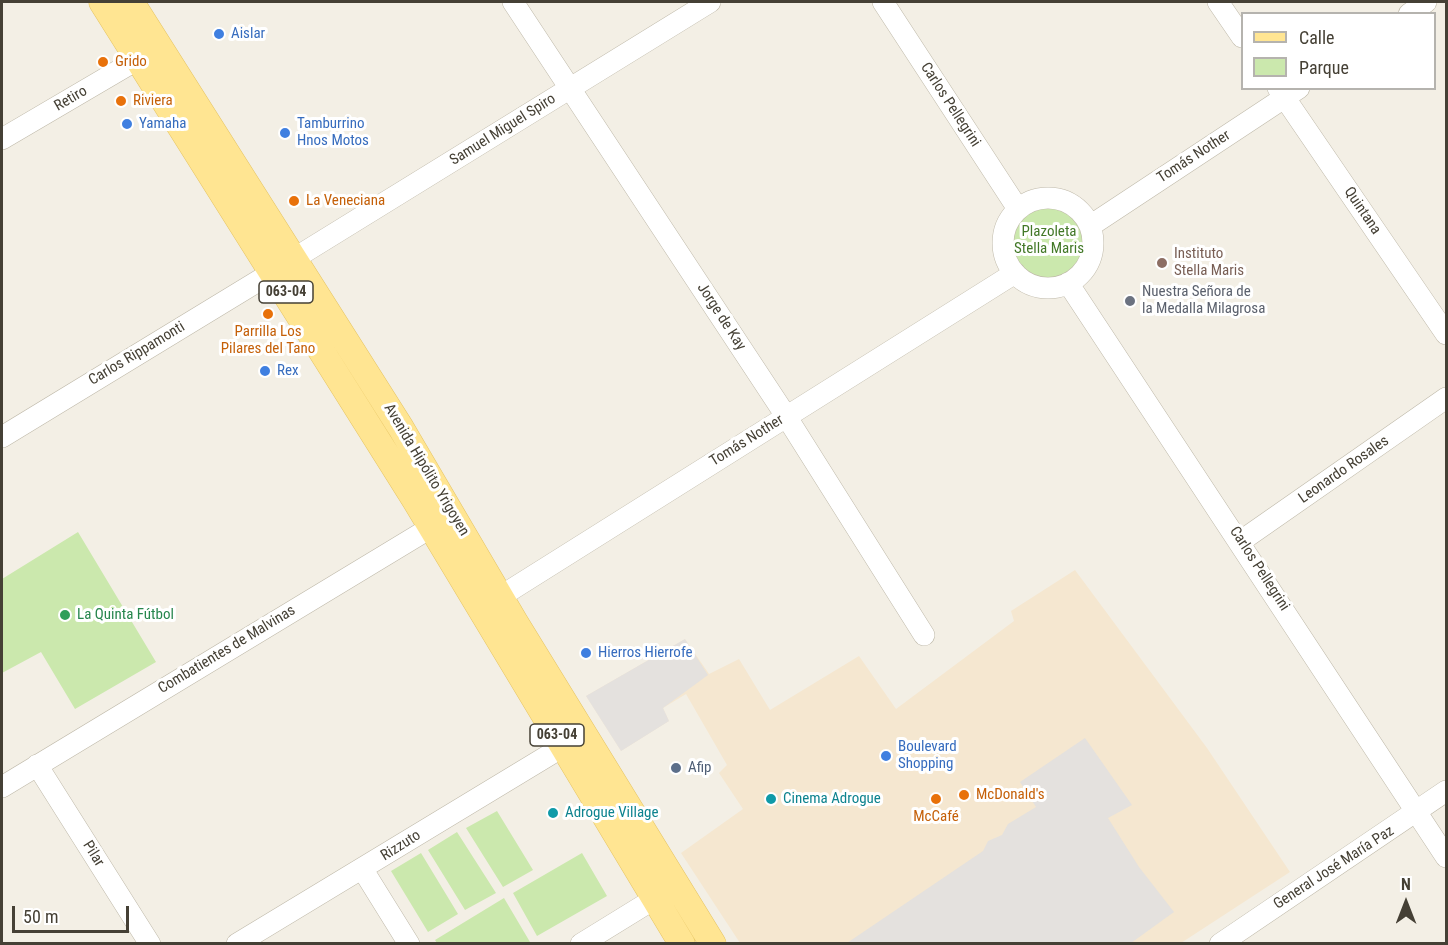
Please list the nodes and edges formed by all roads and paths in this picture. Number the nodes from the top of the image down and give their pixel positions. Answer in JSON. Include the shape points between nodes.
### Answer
{"nodes":[{"id":1,"x":102,"y":2,"type":"edge"},
{"id":2,"x":131,"y":2,"type":"edge"},
{"id":3,"x":513,"y":2,"type":"edge"},
{"id":4,"x":710,"y":2,"type":"edge"},
{"id":5,"x":883,"y":2,"type":"edge"},
{"id":6,"x":1218,"y":2,"type":"edge"},
{"id":7,"x":1426,"y":2,"type":"edge"},
{"id":8,"x":1412,"y":12,"type":"edge"},
{"id":9,"x":1241,"y":36,"type":"edge"},
{"id":10,"x":140,"y":58,"type":"junction"},
{"id":11,"x":570,"y":88,"type":"junction"},
{"id":12,"x":1287,"y":92,"type":"edge"},
{"id":13,"x":2,"y":139,"type":"edge"},
{"id":14,"x":1018,"y":209,"type":"junction"},
{"id":15,"x":1090,"y":226,"type":"junction"},
{"id":16,"x":295,"y":258,"type":"junction"},
{"id":17,"x":273,"y":272,"type":"junction"},
{"id":18,"x":1015,"y":273,"type":"junction"},
{"id":19,"x":1068,"y":283,"type":"junction"},
{"id":20,"x":1446,"y":334,"type":"edge"},
{"id":21,"x":1446,"y":398,"type":"edge"},
{"id":22,"x":786,"y":416,"type":"junction"},
{"id":23,"x":2,"y":437,"type":"edge"},
{"id":24,"x":452,"y":514,"type":"junction"},
{"id":25,"x":430,"y":528,"type":"junction"},
{"id":26,"x":1241,"y":541,"type":"junction"},
{"id":27,"x":501,"y":596,"type":"junction"},
{"id":28,"x":479,"y":610,"type":"junction"},
{"id":29,"x":924,"y":635,"type":"dead end"},
{"id":30,"x":564,"y":746,"type":"junction"},
{"id":31,"x":37,"y":765,"type":"junction"},
{"id":32,"x":2,"y":787,"type":"edge"},
{"id":33,"x":1446,"y":792,"type":"edge"},
{"id":34,"x":1418,"y":812,"type":"junction"},
{"id":35,"x":1446,"y":857,"type":"edge"},
{"id":36,"x":363,"y":870,"type":"junction"},
{"id":37,"x":654,"y":898,"type":"junction"},
{"id":38,"x":150,"y":944,"type":"edge"},
{"id":39,"x":237,"y":944,"type":"edge"},
{"id":40,"x":409,"y":944,"type":"edge"},
{"id":41,"x":581,"y":944,"type":"edge"},
{"id":42,"x":682,"y":944,"type":"edge"},
{"id":43,"x":713,"y":944,"type":"edge"},
{"id":44,"x":1220,"y":944,"type":"edge"}],
"edges":[{"from":1,"to":10,"type":"main road","name":"Avenida Hipólito Yrigoyen","number":"063-04"},
{"from":2,"to":16,"type":"main road","name":"Avenida Hipólito Yrigoyen","number":"063-04"},
{"from":3,"to":11,"type":"street","name":"Jorge de Kay"},
{"from":4,"to":11,"type":"street","name":"Samuel Miguel Spiro"},
{"from":5,"to":14,"type":"street","name":"Carlos Pellegrini"},
{"from":6,"to":9,"type":"street"},
{"from":7,"to":8,"type":"street"},
{"from":10,"to":13,"type":"street","name":"Retiro"},
{"from":10,"to":17,"type":"main road","name":"Avenida Hipólito Yrigoyen","number":"063-04"},
{"from":11,"to":16,"type":"street","name":"Samuel Miguel Spiro"},
{"from":11,"to":22,"type":"street","name":"Jorge de Kay"},
{"from":12,"to":15,"type":"street","name":"Tomás Nother"},
{"from":12,"to":20,"type":"street","name":"Quintana"},
{"from":14,"to":15,"type":"street","via":[[1028,202],[1052,198],[1075,207]]},
{"from":14,"to":18,"type":"street","via":[[1009,220],[1004,241],[1007,262]]},
{"from":15,"to":19,"type":"street","via":[[1094,239],[1088,265]]},
{"from":16,"to":24,"type":"main road","name":"Avenida Hipólito Yrigoyen","number":"063-04"},
{"from":17,"to":23,"type":"street","name":"Carlos Rippamonti"},
{"from":17,"to":25,"type":"main road","name":"Avenida Hipólito Yrigoyen","number":"063-04"},
{"from":18,"to":19,"type":"street","via":[[1040,287]]},
{"from":18,"to":22,"type":"street","name":"Tomás Nother"},
{"from":19,"to":26,"type":"street","name":"Carlos Pellegrini"},
{"from":21,"to":26,"type":"street","name":"Leonardo Rosales"},
{"from":22,"to":27,"type":"street","name":"Tomás Nother"},
{"from":22,"to":29,"type":"street","name":"Jorge de Kay"},
{"from":24,"to":25,"type":"street","name":"Combatientes de Malvinas"},
{"from":24,"to":27,"type":"main road","name":"Avenida Hipólito Yrigoyen","number":"063-04"},
{"from":25,"to":28,"type":"main road","name":"Avenida Hipólito Yrigoyen","number":"063-04"},
{"from":25,"to":31,"type":"street","name":"Combatientes de Malvinas"},
{"from":26,"to":34,"type":"street","name":"Carlos Pellegrini"},
{"from":27,"to":28,"type":"street","name":"Tomás Nother"},
{"from":27,"to":43,"type":"main road","name":"Avenida Hipólito Yrigoyen","number":"063-04"},
{"from":28,"to":30,"type":"main road","name":"Avenida Hipólito Yrigoyen","number":"063-04"},
{"from":30,"to":36,"type":"street","name":"Rizzuto"},
{"from":30,"to":37,"type":"main road","name":"Avenida Hipólito Yrigoyen","number":"063-04"},
{"from":31,"to":32,"type":"street","name":"Combatientes de Malvinas"},
{"from":31,"to":38,"type":"street","name":"Pilar"},
{"from":33,"to":34,"type":"street","name":"General José María Paz"},
{"from":34,"to":35,"type":"street","name":"Carlos Pellegrini"},
{"from":34,"to":44,"type":"street","name":"General José María Paz"},
{"from":36,"to":39,"type":"street","name":"Rizzuto"},
{"from":36,"to":40,"type":"street"},
{"from":37,"to":41,"type":"street"},
{"from":37,"to":42,"type":"main road","name":"Avenida Hipólito Yrigoyen","number":"063-04"}]}
